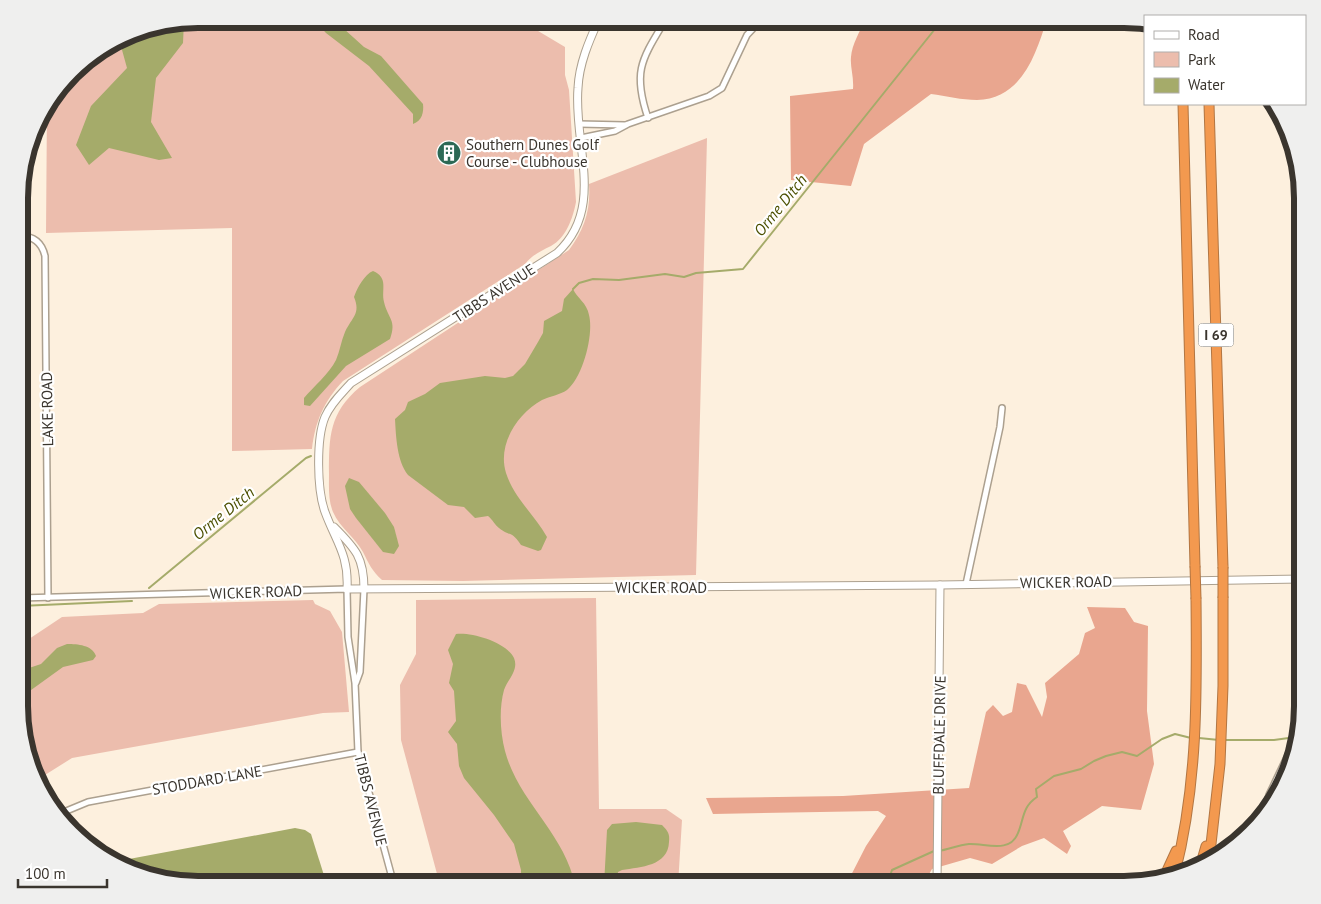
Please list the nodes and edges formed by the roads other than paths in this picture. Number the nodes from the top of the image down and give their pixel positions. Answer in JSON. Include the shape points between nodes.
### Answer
{"nodes":[{"id":1,"x":595,"y":28,"type":"edge"},
{"id":2,"x":661,"y":28,"type":"edge"},
{"id":3,"x":754,"y":28,"type":"edge"},
{"id":4,"x":1183,"y":105,"type":"edge"},
{"id":5,"x":1209,"y":105,"type":"edge"},
{"id":6,"x":648,"y":118,"type":"junction"},
{"id":7,"x":579,"y":124,"type":"junction"},
{"id":8,"x":628,"y":124,"type":"junction"},
{"id":9,"x":581,"y":138,"type":"junction"},
{"id":10,"x":28,"y":237,"type":"edge"},
{"id":11,"x":1002,"y":408,"type":"dead end"},
{"id":12,"x":330,"y":524,"type":"junction"},
{"id":13,"x":1293,"y":579,"type":"edge"},
{"id":14,"x":966,"y":584,"type":"junction"},
{"id":15,"x":940,"y":585,"type":"junction"},
{"id":16,"x":347,"y":589,"type":"junction"},
{"id":17,"x":364,"y":589,"type":"junction"},
{"id":18,"x":28,"y":598,"type":"edge"},
{"id":19,"x":48,"y":598,"type":"junction"},
{"id":20,"x":355,"y":683,"type":"junction"},
{"id":21,"x":358,"y":752,"type":"junction"},
{"id":22,"x":1279,"y":774,"type":"edge"},
{"id":23,"x":1218,"y":786,"type":"junction"},
{"id":24,"x":1272,"y":790,"type":"edge"},
{"id":25,"x":64,"y":812,"type":"edge"},
{"id":26,"x":1185,"y":830,"type":"junction"},
{"id":27,"x":1210,"y":853,"type":"edge"},
{"id":28,"x":1202,"y":857,"type":"edge"},
{"id":29,"x":1176,"y":867,"type":"edge"},
{"id":30,"x":1169,"y":870,"type":"edge"},
{"id":31,"x":392,"y":876,"type":"edge"},
{"id":32,"x":937,"y":876,"type":"edge"}],
"edges":[{"from":1,"to":7,"type":"street","name":"TIBBS AVENUE","via":[[581,67]]},
{"from":2,"to":6,"type":"street","via":[[646,53],[639,79],[640,95]]},
{"from":3,"to":6,"type":"street","via":[[722,88],[709,96]]},
{"from":4,"to":26,"type":"highway","number":"I 69","bridge":true,"via":[[1197,709]]},
{"from":5,"to":23,"type":"highway","number":"I 69","bridge":true,"via":[[1223,567],[1223,713]]},
{"from":6,"to":8,"type":"street"},
{"from":7,"to":8,"type":"street"},
{"from":7,"to":9,"type":"street","name":"TIBBS AVENUE"},
{"from":8,"to":9,"type":"street","via":[[615,131]]},
{"from":9,"to":12,"type":"street","name":"TIBBS AVENUE","via":[[584,204],[579,224],[565,245],[493,295],[352,384],[336,399],[325,416],[320,439],[322,502]]},
{"from":10,"to":19,"type":"street","name":"LAKE ROAD","via":[[43,248],[45,258]]},
{"from":11,"to":14,"type":"street"},
{"from":12,"to":16,"type":"street","name":"TIBBS AVENUE","via":[[347,563]]},
{"from":12,"to":17,"type":"street","name":"TIBBS AVENUE","via":[[359,556]]},
{"from":13,"to":14,"type":"street","name":"WICKER ROAD"},
{"from":14,"to":15,"type":"street","name":"WICKER ROAD"},
{"from":15,"to":17,"type":"street","name":"WICKER ROAD"},
{"from":15,"to":32,"type":"street","name":"BLUFFDALE DRIVE"},
{"from":16,"to":17,"type":"street","name":"WICKER ROAD"},
{"from":16,"to":19,"type":"street","name":"WICKER ROAD"},
{"from":16,"to":20,"type":"street","name":"TIBBS AVENUE","via":[[348,638]]},
{"from":17,"to":20,"type":"street","name":"TIBBS AVENUE","via":[[360,672]]},
{"from":18,"to":19,"type":"street","name":"WICKER ROAD"},
{"from":20,"to":21,"type":"street","name":"TIBBS AVENUE"},
{"from":21,"to":25,"type":"street","name":"STODDARD LANE","via":[[88,802]]},
{"from":21,"to":31,"type":"street","name":"TIBBS AVENUE"},
{"from":22,"to":24,"type":"street"},
{"from":23,"to":27,"type":"highway"},
{"from":23,"to":28,"type":"highway","number":"I 69"},
{"from":26,"to":29,"type":"highway","number":"I 69"},
{"from":26,"to":30,"type":"highway"}]}
